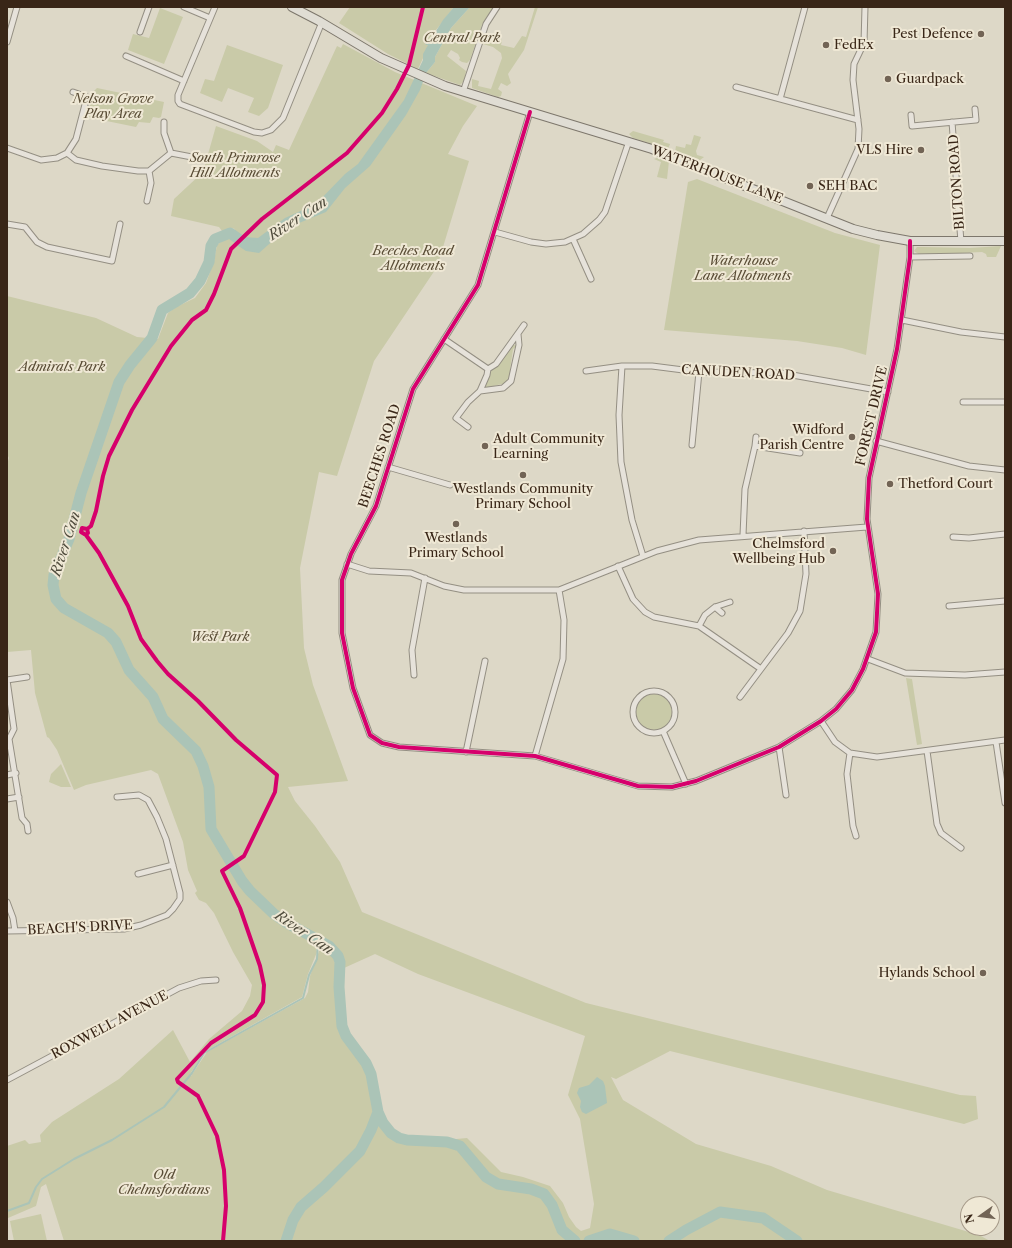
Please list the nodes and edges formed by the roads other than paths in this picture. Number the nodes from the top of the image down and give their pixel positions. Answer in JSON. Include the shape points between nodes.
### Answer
{"nodes":[{"id":1,"x":17,"y":7,"type":"edge"},
{"id":2,"x":149,"y":7,"type":"edge"},
{"id":3,"x":184,"y":7,"type":"edge"},
{"id":4,"x":215,"y":7,"type":"edge"},
{"id":5,"x":292,"y":7,"type":"edge"},
{"id":6,"x":497,"y":7,"type":"edge"},
{"id":7,"x":805,"y":7,"type":"edge"},
{"id":8,"x":865,"y":7,"type":"edge"},
{"id":9,"x":210,"y":18,"type":"junction"},
{"id":10,"x":322,"y":22,"type":"junction"},
{"id":11,"x":140,"y":32,"type":"dead end"},
{"id":12,"x":7,"y":42,"type":"edge"},
{"id":13,"x":126,"y":56,"type":"dead end"},
{"id":14,"x":184,"y":81,"type":"junction"},
{"id":15,"x":736,"y":87,"type":"dead end"},
{"id":16,"x":73,"y":92,"type":"dead end"},
{"id":17,"x":463,"y":92,"type":"junction"},
{"id":18,"x":780,"y":99,"type":"junction"},
{"id":19,"x":976,"y":109,"type":"dead end"},
{"id":20,"x":530,"y":112,"type":"junction"},
{"id":21,"x":911,"y":115,"type":"dead end"},
{"id":22,"x":858,"y":120,"type":"junction"},
{"id":23,"x":164,"y":122,"type":"dead end"},
{"id":24,"x":952,"y":122,"type":"junction"},
{"id":25,"x":629,"y":141,"type":"junction"},
{"id":26,"x":7,"y":148,"type":"edge"},
{"id":27,"x":171,"y":152,"type":"junction"},
{"id":28,"x":67,"y":153,"type":"junction"},
{"id":29,"x":197,"y":158,"type":"dead end"},
{"id":30,"x":149,"y":171,"type":"junction"},
{"id":31,"x":147,"y":201,"type":"dead end"},
{"id":32,"x":827,"y":218,"type":"junction"},
{"id":33,"x":7,"y":224,"type":"edge"},
{"id":34,"x":120,"y":224,"type":"dead end"},
{"id":35,"x":495,"y":232,"type":"junction"},
{"id":36,"x":574,"y":239,"type":"junction"},
{"id":37,"x":910,"y":241,"type":"junction"},
{"id":38,"x":1005,"y":241,"type":"edge"},
{"id":39,"x":961,"y":242,"type":"junction"},
{"id":40,"x":970,"y":256,"type":"dead end"},
{"id":41,"x":910,"y":257,"type":"junction"},
{"id":42,"x":591,"y":279,"type":"dead end"},
{"id":43,"x":902,"y":320,"type":"junction"},
{"id":44,"x":524,"y":325,"type":"dead end"},
{"id":45,"x":518,"y":334,"type":"junction"},
{"id":46,"x":1005,"y":338,"type":"edge"},
{"id":47,"x":444,"y":339,"type":"junction"},
{"id":48,"x":622,"y":366,"type":"junction"},
{"id":49,"x":488,"y":369,"type":"junction"},
{"id":50,"x":586,"y":371,"type":"dead end"},
{"id":51,"x":699,"y":372,"type":"junction"},
{"id":52,"x":480,"y":391,"type":"junction"},
{"id":53,"x":888,"y":392,"type":"junction"},
{"id":54,"x":963,"y":402,"type":"dead end"},
{"id":55,"x":1005,"y":402,"type":"edge"},
{"id":56,"x":468,"y":427,"type":"dead end"},
{"id":57,"x":756,"y":437,"type":"dead end"},
{"id":58,"x":876,"y":441,"type":"junction"},
{"id":59,"x":692,"y":445,"type":"dead end"},
{"id":60,"x":755,"y":446,"type":"junction"},
{"id":61,"x":800,"y":454,"type":"dead end"},
{"id":62,"x":388,"y":467,"type":"junction"},
{"id":63,"x":1005,"y":470,"type":"edge"},
{"id":64,"x":450,"y":486,"type":"dead end"},
{"id":65,"x":867,"y":527,"type":"junction"},
{"id":66,"x":804,"y":531,"type":"junction"},
{"id":67,"x":1005,"y":534,"type":"edge"},
{"id":68,"x":743,"y":535,"type":"junction"},
{"id":69,"x":953,"y":537,"type":"dead end"},
{"id":70,"x":643,"y":556,"type":"junction"},
{"id":71,"x":347,"y":564,"type":"junction"},
{"id":72,"x":618,"y":566,"type":"junction"},
{"id":73,"x":424,"y":578,"type":"junction"},
{"id":74,"x":559,"y":590,"type":"junction"},
{"id":75,"x":1005,"y":601,"type":"edge"},
{"id":76,"x":730,"y":602,"type":"dead end"},
{"id":77,"x":950,"y":606,"type":"dead end"},
{"id":78,"x":715,"y":607,"type":"junction"},
{"id":79,"x":722,"y":613,"type":"dead end"},
{"id":80,"x":698,"y":626,"type":"junction"},
{"id":81,"x":868,"y":659,"type":"junction"},
{"id":82,"x":485,"y":661,"type":"dead end"},
{"id":83,"x":761,"y":669,"type":"junction"},
{"id":84,"x":1005,"y":672,"type":"edge"},
{"id":85,"x":414,"y":675,"type":"dead end"},
{"id":86,"x":27,"y":677,"type":"dead end"},
{"id":87,"x":7,"y":680,"type":"edge"},
{"id":88,"x":740,"y":697,"type":"dead end"},
{"id":89,"x":821,"y":722,"type":"junction"},
{"id":90,"x":663,"y":731,"type":"junction"},
{"id":91,"x":8,"y":739,"type":"edge"},
{"id":92,"x":1005,"y":740,"type":"edge"},
{"id":93,"x":996,"y":742,"type":"junction"},
{"id":94,"x":779,"y":747,"type":"junction"},
{"id":95,"x":927,"y":750,"type":"junction"},
{"id":96,"x":466,"y":752,"type":"junction"},
{"id":97,"x":850,"y":753,"type":"junction"},
{"id":98,"x":535,"y":756,"type":"junction"},
{"id":99,"x":16,"y":773,"type":"junction"},
{"id":100,"x":7,"y":775,"type":"edge"},
{"id":101,"x":686,"y":784,"type":"junction"},
{"id":102,"x":786,"y":795,"type":"dead end"},
{"id":103,"x":19,"y":797,"type":"junction"},
{"id":104,"x":117,"y":797,"type":"dead end"},
{"id":105,"x":7,"y":799,"type":"edge"},
{"id":106,"x":1005,"y":803,"type":"edge"},
{"id":107,"x":28,"y":831,"type":"dead end"},
{"id":108,"x":856,"y":836,"type":"dead end"},
{"id":109,"x":961,"y":848,"type":"dead end"},
{"id":110,"x":173,"y":865,"type":"junction"},
{"id":111,"x":138,"y":874,"type":"dead end"},
{"id":112,"x":7,"y":902,"type":"edge"},
{"id":113,"x":7,"y":931,"type":"edge"},
{"id":114,"x":15,"y":931,"type":"junction"},
{"id":115,"x":216,"y":980,"type":"dead end"},
{"id":116,"x":7,"y":1080,"type":"edge"}],
"edges":[{"from":1,"to":12,"type":"street"},
{"from":2,"to":11,"type":"street"},
{"from":3,"to":9,"type":"street"},
{"from":4,"to":9,"type":"street"},
{"from":5,"to":10,"type":"main road","name":"WATERHOUSE LANE"},
{"from":6,"to":17,"type":"street","via":[[486,24]]},
{"from":7,"to":18,"type":"street"},
{"from":8,"to":22,"type":"street","via":[[864,43],[854,64],[853,80]]},
{"from":9,"to":14,"type":"street"},
{"from":10,"to":14,"type":"street","via":[[283,118],[266,132],[248,130],[180,104],[177,98]]},
{"from":10,"to":17,"type":"main road","name":"WATERHOUSE LANE","via":[[403,69]]},
{"from":13,"to":14,"type":"street"},
{"from":15,"to":18,"type":"street"},
{"from":16,"to":28,"type":"street","via":[[87,97],[76,139]]},
{"from":17,"to":20,"type":"main road","name":"WATERHOUSE LANE"},
{"from":18,"to":22,"type":"street"},
{"from":19,"to":24,"type":"street","name":"BILTON ROAD","via":[[976,120]]},
{"from":20,"to":25,"type":"main road","name":"WATERHOUSE LANE"},
{"from":20,"to":35,"type":"street","name":"BEECHES ROAD"},
{"from":21,"to":24,"type":"street","name":"BILTON ROAD","via":[[912,126]]},
{"from":22,"to":32,"type":"street","via":[[857,156]]},
{"from":23,"to":27,"type":"street","via":[[164,133]]},
{"from":24,"to":39,"type":"street","name":"BILTON ROAD"},
{"from":25,"to":32,"type":"main road","name":"WATERHOUSE LANE"},
{"from":25,"to":36,"type":"street","via":[[605,212],[590,229]]},
{"from":26,"to":28,"type":"street","via":[[41,160],[57,158]]},
{"from":27,"to":29,"type":"street"},
{"from":27,"to":30,"type":"street"},
{"from":28,"to":30,"type":"street","via":[[76,160],[102,166]]},
{"from":30,"to":31,"type":"street","via":[[151,183]]},
{"from":32,"to":37,"type":"main road","name":"WATERHOUSE LANE","via":[[877,236]]},
{"from":33,"to":34,"type":"street","via":[[25,227],[37,242],[47,247],[112,261]]},
{"from":35,"to":36,"type":"street","via":[[539,244],[555,244]]},
{"from":35,"to":47,"type":"street","name":"BEECHES ROAD","via":[[478,285]]},
{"from":36,"to":42,"type":"street"},
{"from":37,"to":39,"type":"main road","name":"WATERHOUSE LANE"},
{"from":37,"to":41,"type":"street","name":"FOREST DRIVE"},
{"from":38,"to":39,"type":"main road","name":"WATERHOUSE LANE"},
{"from":40,"to":41,"type":"street"},
{"from":41,"to":43,"type":"street","name":"FOREST DRIVE"},
{"from":43,"to":46,"type":"street"},
{"from":43,"to":53,"type":"street","name":"FOREST DRIVE"},
{"from":44,"to":45,"type":"street"},
{"from":45,"to":49,"type":"street","via":[[496,364]]},
{"from":45,"to":52,"type":"street","via":[[519,345],[511,381],[503,388]]},
{"from":47,"to":49,"type":"street"},
{"from":47,"to":62,"type":"street","name":"BEECHES ROAD","via":[[413,389]]},
{"from":48,"to":50,"type":"street","name":"CANUDEN ROAD"},
{"from":48,"to":51,"type":"street","name":"CANUDEN ROAD","via":[[652,366]]},
{"from":48,"to":70,"type":"street","via":[[618,414],[621,462],[632,520]]},
{"from":49,"to":52,"type":"street"},
{"from":51,"to":53,"type":"street","name":"CANUDEN ROAD","via":[[781,373]]},
{"from":51,"to":59,"type":"street"},
{"from":52,"to":56,"type":"street","via":[[456,418]]},
{"from":53,"to":58,"type":"street","name":"FOREST DRIVE"},
{"from":54,"to":55,"type":"street"},
{"from":57,"to":60,"type":"street"},
{"from":58,"to":63,"type":"street","via":[[969,466]]},
{"from":58,"to":65,"type":"street","name":"FOREST DRIVE","via":[[869,478]]},
{"from":60,"to":61,"type":"street"},
{"from":60,"to":68,"type":"street","via":[[744,489]]},
{"from":62,"to":64,"type":"street"},
{"from":62,"to":71,"type":"street","name":"BEECHES ROAD","via":[[372,515]]},
{"from":65,"to":66,"type":"street"},
{"from":65,"to":81,"type":"street","name":"FOREST DRIVE","via":[[877,584],[878,606],[876,632]]},
{"from":66,"to":68,"type":"street"},
{"from":66,"to":83,"type":"street","via":[[806,574],[800,611],[788,633]]},
{"from":67,"to":69,"type":"street"},
{"from":68,"to":70,"type":"street","via":[[699,540]]},
{"from":70,"to":72,"type":"street"},
{"from":71,"to":73,"type":"street","via":[[369,571],[411,573]]},
{"from":71,"to":96,"type":"street","name":"BEECHES ROAD","via":[[342,580],[342,633],[353,688],[370,735],[382,743],[399,747]]},
{"from":72,"to":74,"type":"street"},
{"from":72,"to":80,"type":"street","via":[[633,599],[645,612],[654,617]]},
{"from":73,"to":74,"type":"street","via":[[464,590]]},
{"from":73,"to":85,"type":"street","via":[[412,650]]},
{"from":74,"to":98,"type":"street","via":[[564,620],[563,659]]},
{"from":75,"to":77,"type":"street"},
{"from":76,"to":78,"type":"street"},
{"from":78,"to":79,"type":"street"},
{"from":78,"to":80,"type":"street","via":[[705,615]]},
{"from":80,"to":83,"type":"street"},
{"from":81,"to":84,"type":"street","via":[[905,673],[965,676]]},
{"from":81,"to":89,"type":"street","name":"FOREST DRIVE","via":[[852,690],[836,710]]},
{"from":82,"to":96,"type":"street"},
{"from":83,"to":88,"type":"street"},
{"from":86,"to":87,"type":"street"},
{"from":87,"to":91,"type":"street","via":[[14,729]]},
{"from":89,"to":94,"type":"street","name":"FOREST DRIVE"},
{"from":89,"to":97,"type":"street","via":[[835,742]]},
{"from":90,"to":90,"type":"street","via":[[674,716],[672,702],[663,693],[643,694],[634,705],[634,719],[642,730],[656,733]]},
{"from":90,"to":101,"type":"street"},
{"from":91,"to":99,"type":"street"},
{"from":92,"to":93,"type":"street"},
{"from":93,"to":95,"type":"street"},
{"from":93,"to":106,"type":"street"},
{"from":94,"to":101,"type":"street","name":"BEECHES ROAD"},
{"from":94,"to":102,"type":"street"},
{"from":95,"to":97,"type":"street","via":[[877,757]]},
{"from":95,"to":109,"type":"street","via":[[940,834]]},
{"from":96,"to":98,"type":"street","name":"BEECHES ROAD"},
{"from":97,"to":108,"type":"street","via":[[847,774]]},
{"from":98,"to":101,"type":"street","name":"BEECHES ROAD","via":[[638,786],[662,788]]},
{"from":99,"to":100,"type":"street"},
{"from":99,"to":103,"type":"street"},
{"from":103,"to":105,"type":"street"},
{"from":103,"to":107,"type":"street","via":[[22,818],[27,824]]},
{"from":104,"to":110,"type":"street","name":"BEACH'S DRIVE","via":[[140,795],[148,800],[166,839]]},
{"from":110,"to":111,"type":"street"},
{"from":110,"to":114,"type":"street","name":"BEACH'S DRIVE","via":[[180,899],[167,915],[141,925],[124,928]]},
{"from":112,"to":114,"type":"street"},
{"from":113,"to":114,"type":"street","name":"BEACH'S DRIVE"},
{"from":115,"to":116,"type":"street","name":"ROXWELL AVENUE","via":[[201,981],[179,988]]}]}
